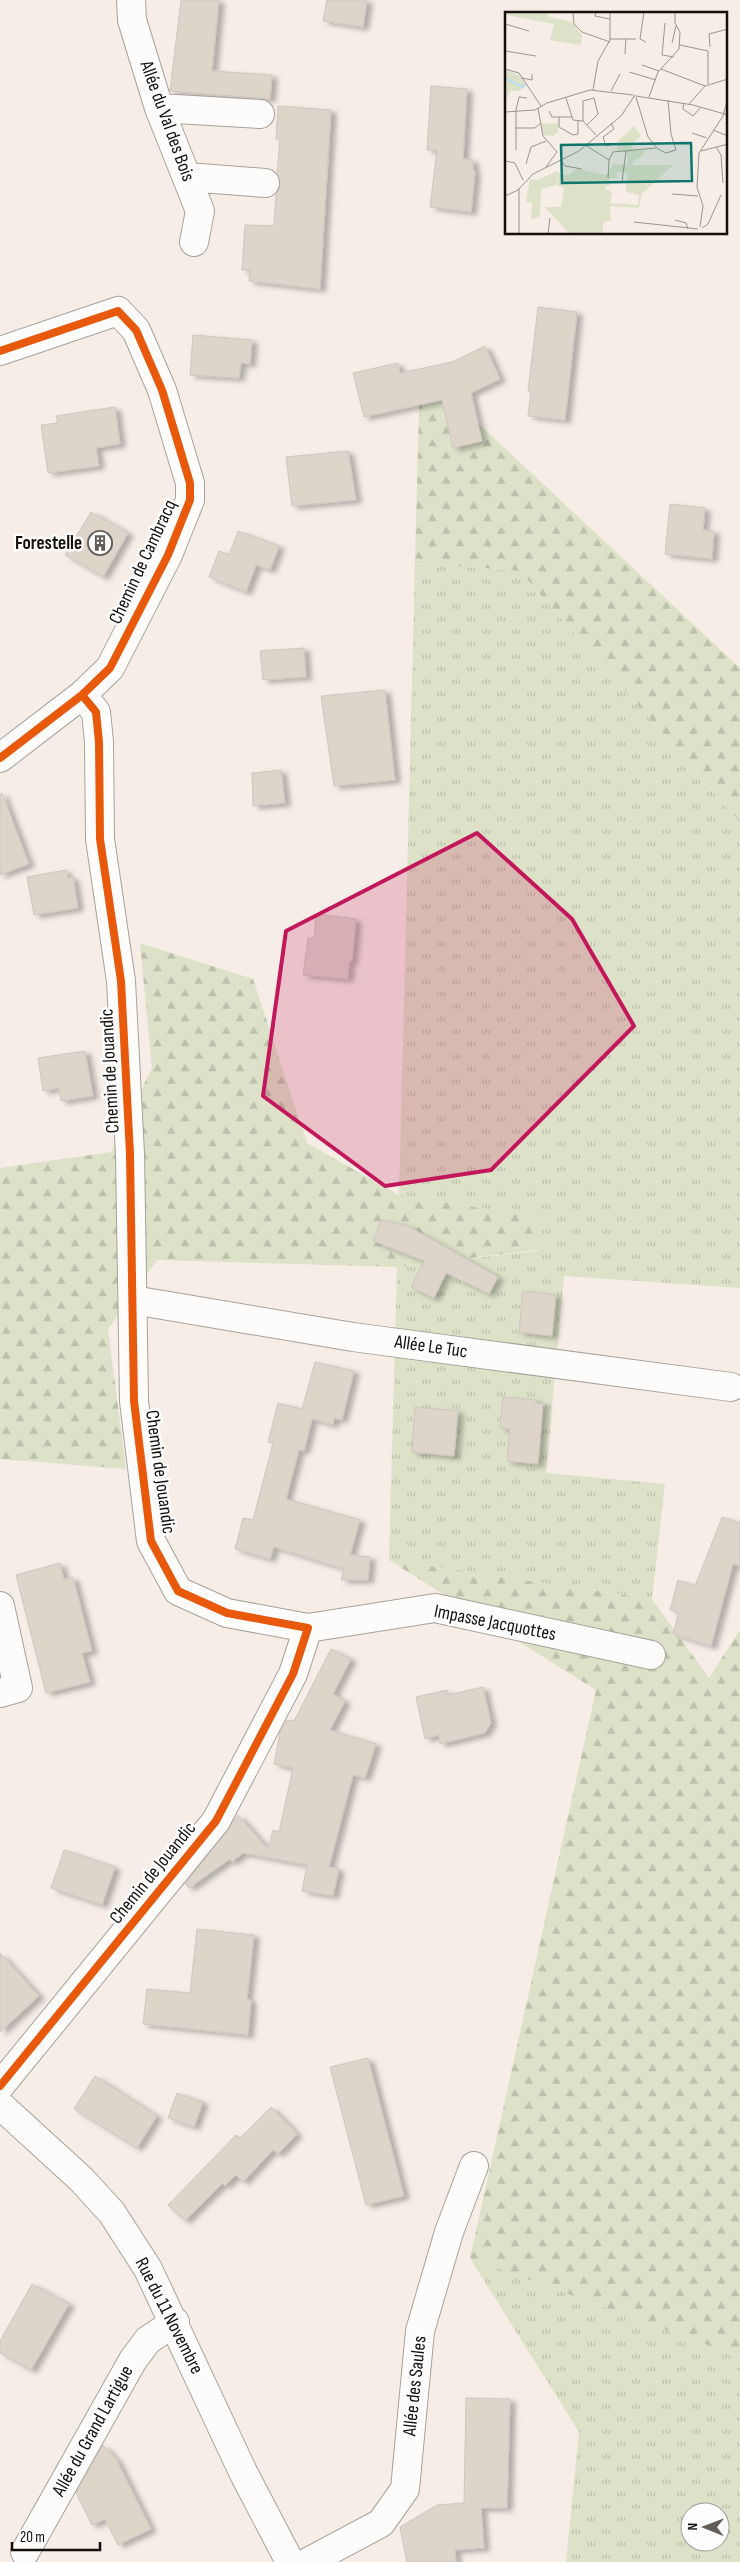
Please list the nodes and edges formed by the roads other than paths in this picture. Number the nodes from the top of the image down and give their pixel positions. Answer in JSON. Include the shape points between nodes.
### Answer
{"nodes":[{"id":1,"x":130,"y":0,"type":"edge"},
{"id":2,"x":159,"y":108,"type":"junction"},
{"id":3,"x":260,"y":114,"type":"dead end"},
{"id":4,"x":188,"y":177,"type":"junction"},
{"id":5,"x":265,"y":183,"type":"dead end"},
{"id":6,"x":194,"y":242,"type":"dead end"},
{"id":7,"x":0,"y":351,"type":"edge"},
{"id":8,"x":82,"y":695,"type":"junction"},
{"id":9,"x":0,"y":758,"type":"edge"},
{"id":10,"x":133,"y":1300,"type":"junction"},
{"id":11,"x":730,"y":1387,"type":"dead end"},
{"id":12,"x":0,"y":1606,"type":"edge"},
{"id":13,"x":308,"y":1628,"type":"junction"},
{"id":14,"x":651,"y":1655,"type":"dead end"},
{"id":15,"x":0,"y":1693,"type":"edge"},
{"id":16,"x":0,"y":2086,"type":"edge"},
{"id":17,"x":0,"y":2105,"type":"edge"},
{"id":18,"x":474,"y":2166,"type":"dead end"},
{"id":19,"x":175,"y":2322,"type":"junction"},
{"id":20,"x":25,"y":2552,"type":"dead end"},
{"id":21,"x":290,"y":2562,"type":"edge"},
{"id":22,"x":308,"y":2562,"type":"edge"}],
"edges":[{"from":1,"to":2,"type":"street","name":"Allée du Val des Bois","via":[[132,20]]},
{"from":2,"to":3,"type":"street"},
{"from":2,"to":4,"type":"street","name":"Allée du Val des Bois"},
{"from":4,"to":5,"type":"street"},
{"from":4,"to":6,"type":"street","name":"Allée du Val des Bois","via":[[200,211]]},
{"from":7,"to":8,"type":"street","name":"Chemin de Cambracq","via":[[118,311],[136,330],[162,390],[190,482],[190,500],[168,556],[110,668]]},
{"from":8,"to":9,"type":"street","name":"Chemin de Cambracq"},
{"from":8,"to":10,"type":"street","name":"Chemin de Jouandic","via":[[96,712],[100,839],[121,981]]},
{"from":10,"to":11,"type":"street","name":"Allée Le Tuc","via":[[353,1336]]},
{"from":10,"to":13,"type":"street","name":"Chemin de Jouandic","via":[[134,1401],[152,1541],[160,1558],[178,1591],[227,1613]]},
{"from":12,"to":15,"type":"street","via":[[18,1688]]},
{"from":13,"to":14,"type":"street","name":"Impasse Jacquottes","via":[[435,1608]]},
{"from":13,"to":16,"type":"street","name":"Chemin de Jouandic","via":[[293,1674],[216,1821]]},
{"from":17,"to":19,"type":"street","name":"Rue du 11 Novembre","via":[[82,2180],[112,2213],[148,2269]]},
{"from":18,"to":22,"type":"street","name":"Allée des Saules","via":[[448,2232],[420,2331],[405,2489],[381,2523]]},
{"from":19,"to":20,"type":"street","name":"Allée du Grand Lartigue","via":[[148,2340],[133,2360]]},
{"from":19,"to":21,"type":"street","name":"Rue du 11 Novembre","via":[[243,2472]]}]}
